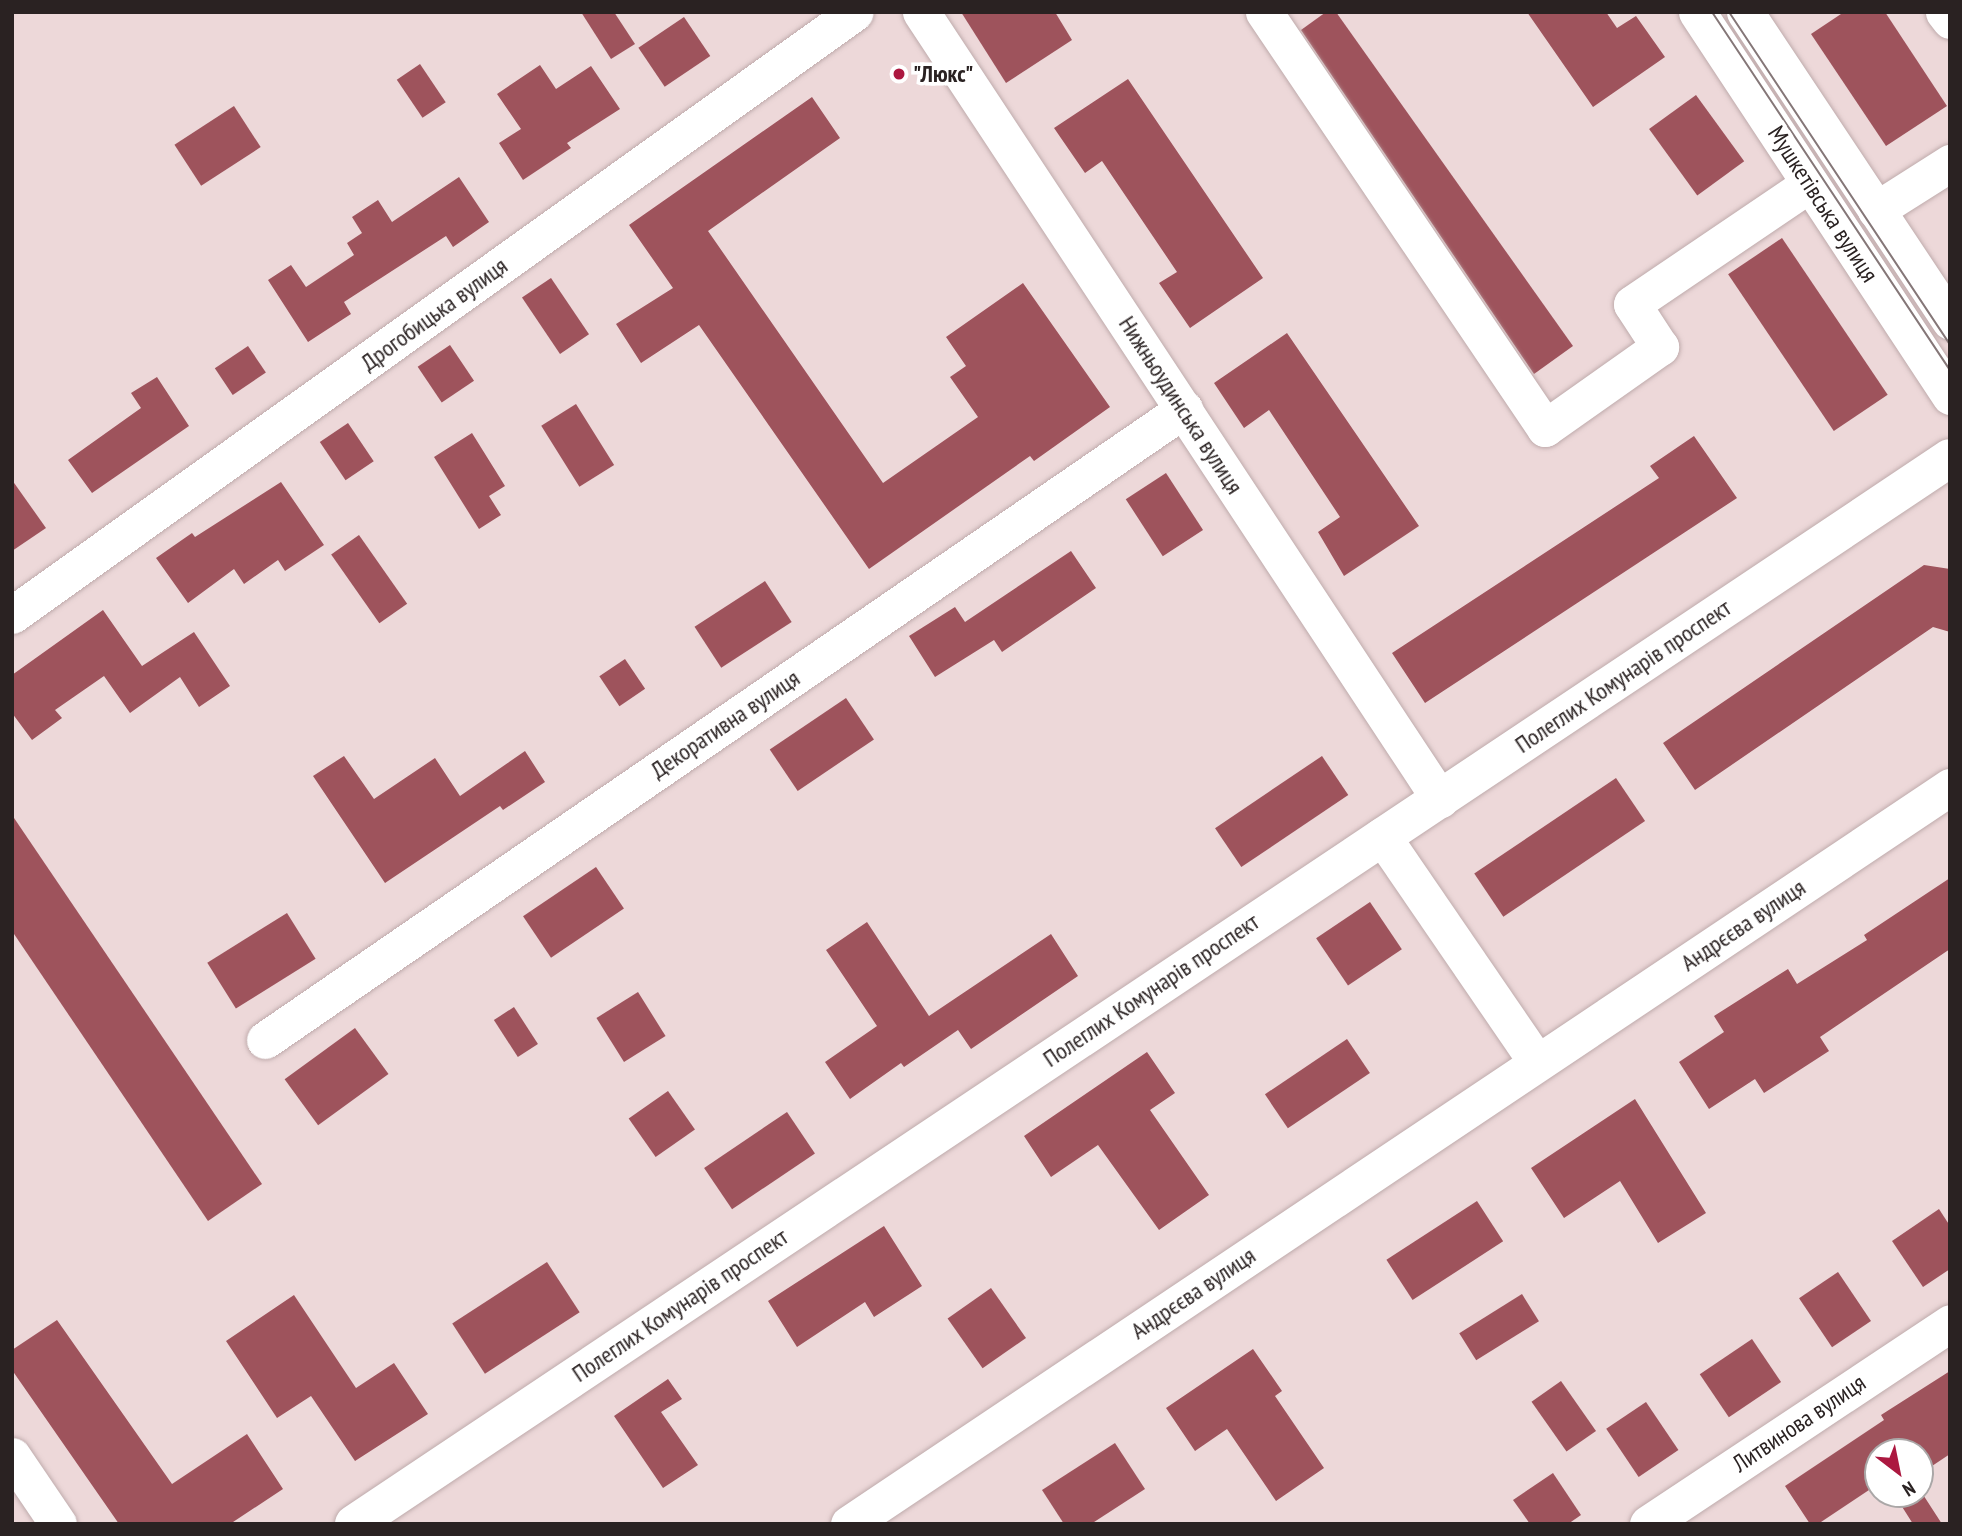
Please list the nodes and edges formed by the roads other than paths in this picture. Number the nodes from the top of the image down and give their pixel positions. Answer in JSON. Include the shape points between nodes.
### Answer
{"nodes":[{"id":1,"x":855,"y":12,"type":"edge"},
{"id":2,"x":921,"y":12,"type":"edge"},
{"id":3,"x":1264,"y":12,"type":"edge"},
{"id":4,"x":1697,"y":12,"type":"edge"},
{"id":5,"x":1745,"y":12,"type":"edge"},
{"id":6,"x":1944,"y":12,"type":"edge"},
{"id":7,"x":1950,"y":20,"type":"edge"},
{"id":8,"x":1950,"y":163,"type":"edge"},
{"id":9,"x":1810,"y":184,"type":"junction"},
{"id":10,"x":1876,"y":210,"type":"junction"},
{"id":11,"x":1950,"y":321,"type":"edge"},
{"id":12,"x":1950,"y":396,"type":"edge"},
{"id":13,"x":1184,"y":409,"type":"junction"},
{"id":14,"x":1950,"y":458,"type":"edge"},
{"id":15,"x":12,"y":615,"type":"edge"},
{"id":16,"x":1950,"y":787,"type":"edge"},
{"id":17,"x":1440,"y":799,"type":"junction"},
{"id":18,"x":1382,"y":836,"type":"junction"},
{"id":19,"x":265,"y":1040,"type":"dead end"},
{"id":20,"x":1537,"y":1062,"type":"junction"},
{"id":21,"x":1950,"y":1323,"type":"edge"},
{"id":22,"x":12,"y":1456,"type":"edge"},
{"id":23,"x":58,"y":1524,"type":"edge"},
{"id":24,"x":354,"y":1524,"type":"edge"},
{"id":25,"x":849,"y":1524,"type":"edge"},
{"id":26,"x":1648,"y":1524,"type":"edge"}],
"edges":[{"from":1,"to":15,"type":"street","name":"Дрогобицька вулиця"},
{"from":2,"to":13,"type":"street","name":"Нижньоудинська вулиця"},
{"from":3,"to":9,"type":"street","via":[[1545,428],[1660,346],[1632,304]]},
{"from":4,"to":9,"type":"street","name":"Мушкетівська вулиця"},
{"from":5,"to":10,"type":"street","name":"Мушкетівська вулиця"},
{"from":6,"to":7,"type":"street"},
{"from":8,"to":10,"type":"street"},
{"from":9,"to":12,"type":"street","name":"Мушкетівська вулиця"},
{"from":10,"to":11,"type":"street","name":"Мушкетівська вулиця"},
{"from":13,"to":17,"type":"street","name":"Нижньоудинська вулиця"},
{"from":13,"to":19,"type":"street","name":"Декоративна вулиця"},
{"from":14,"to":17,"type":"main road","name":"Полеглих Комунарів проспект"},
{"from":16,"to":20,"type":"street","name":"Андрєєва вулиця"},
{"from":17,"to":18,"type":"main road","name":"Полеглих Комунарів проспект"},
{"from":18,"to":20,"type":"street"},
{"from":18,"to":24,"type":"main road","name":"Полеглих Комунарів проспект"},
{"from":20,"to":25,"type":"street","name":"Андрєєва вулиця"},
{"from":21,"to":26,"type":"street","name":"Литвинова вулиця"},
{"from":22,"to":23,"type":"street"}]}
